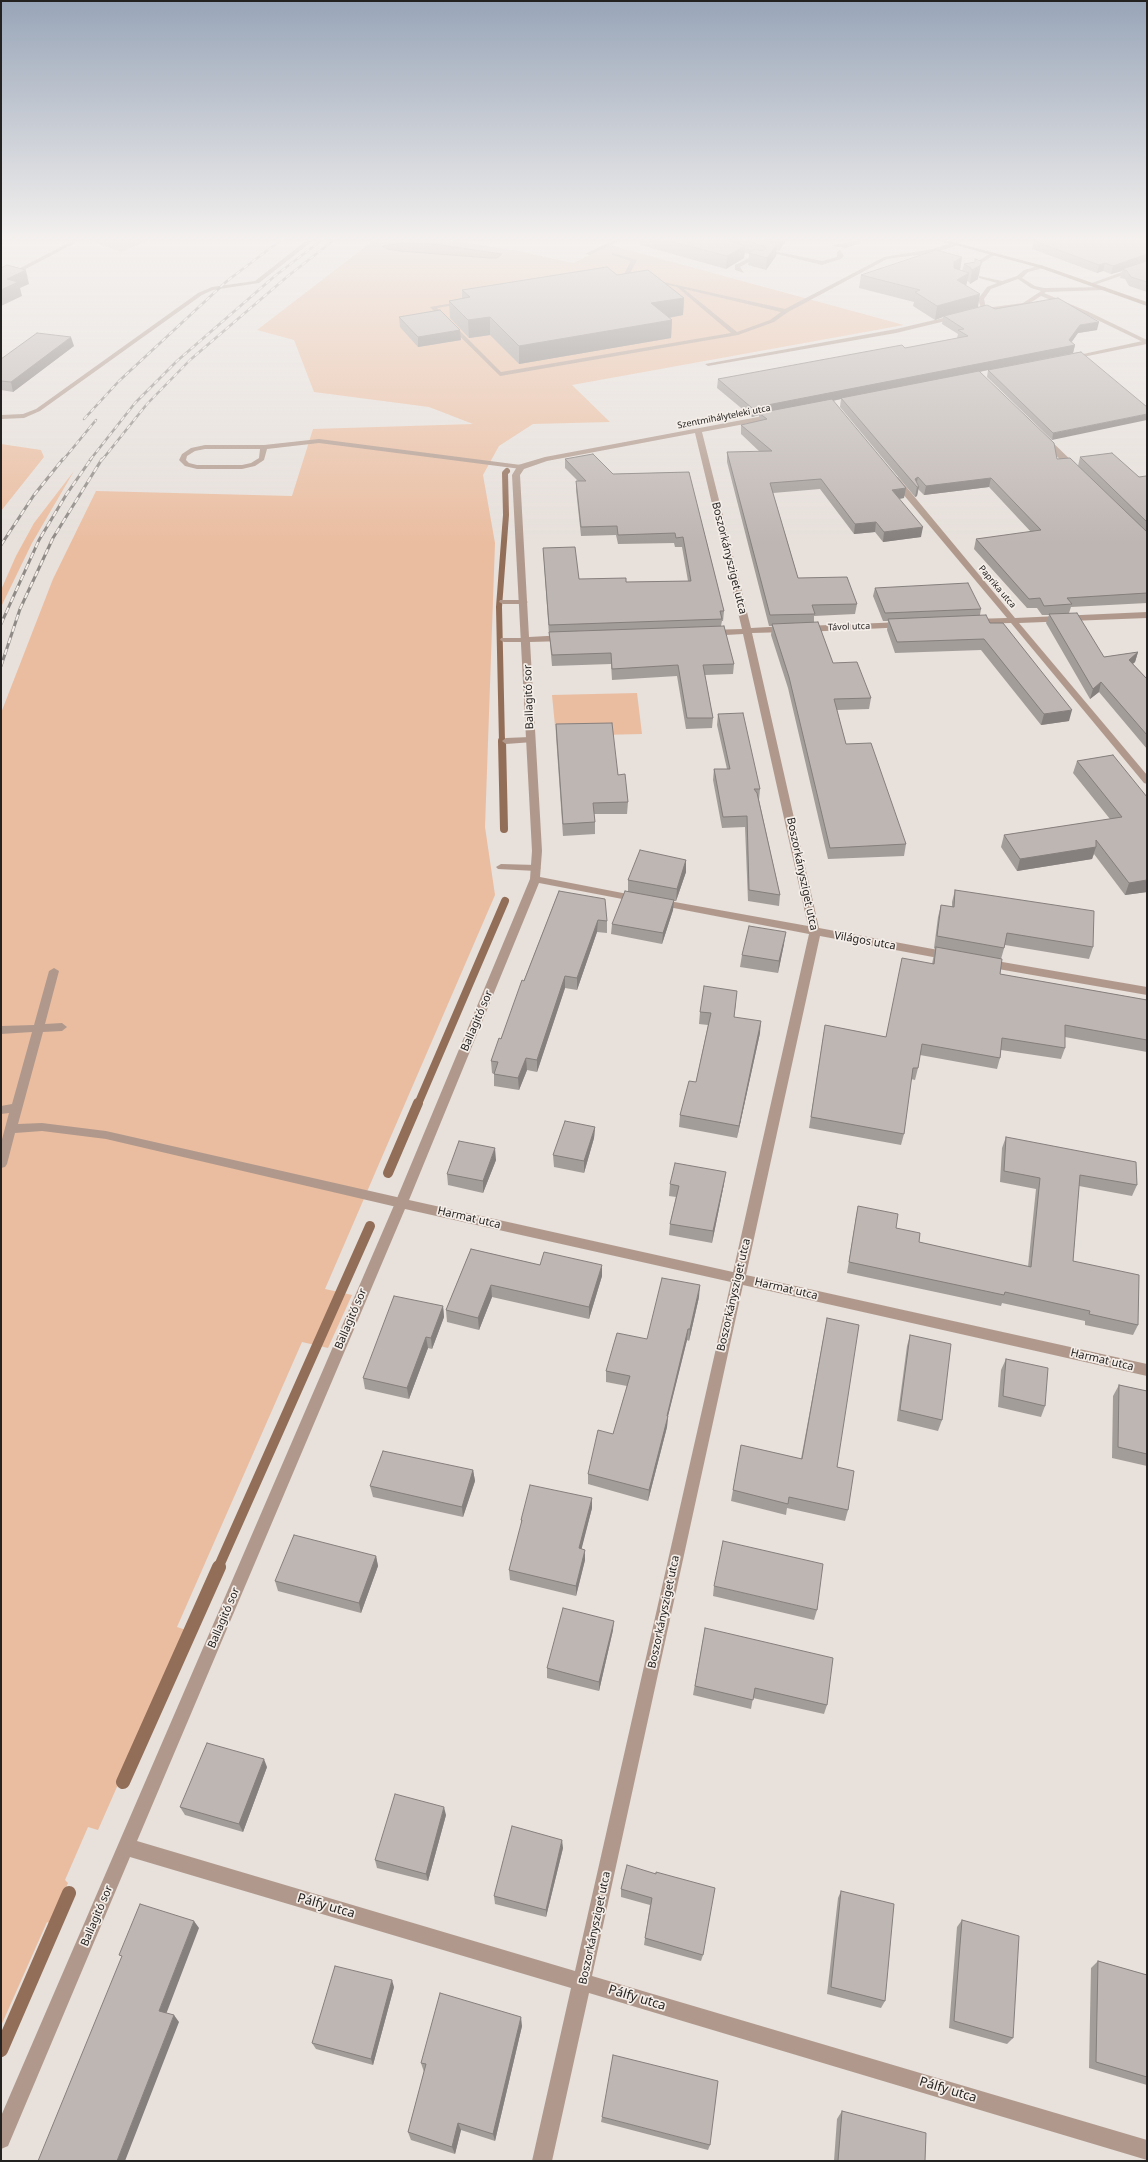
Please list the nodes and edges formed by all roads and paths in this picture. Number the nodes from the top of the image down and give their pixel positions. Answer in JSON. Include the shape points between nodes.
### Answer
{"nodes":[{"id":1,"x":135,"y":341,"type":"edge"},
{"id":2,"x":467,"y":341,"type":"edge"},
{"id":3,"x":695,"y":341,"type":"edge"},
{"id":4,"x":836,"y":341,"type":"edge"},
{"id":5,"x":1146,"y":343,"type":"edge"},
{"id":6,"x":1058,"y":360,"type":"edge"},
{"id":7,"x":708,"y":364,"type":"dead end"},
{"id":8,"x":780,"y":415,"type":"edge"},
{"id":9,"x":1,"y":417,"type":"edge"},
{"id":10,"x":698,"y":431,"type":"junction"},
{"id":11,"x":1036,"y":431,"type":"edge"},
{"id":12,"x":264,"y":447,"type":"junction"},
{"id":13,"x":522,"y":467,"type":"junction"},
{"id":14,"x":888,"y":470,"type":"edge"},
{"id":15,"x":1080,"y":474,"type":"edge"},
{"id":16,"x":503,"y":602,"type":"dead end"},
{"id":17,"x":524,"y":602,"type":"junction"},
{"id":18,"x":1147,"y":615,"type":"edge"},
{"id":19,"x":1012,"y":620,"type":"junction"},
{"id":20,"x":966,"y":622,"type":"edge"},
{"id":21,"x":911,"y":624,"type":"edge"},
{"id":22,"x":748,"y":631,"type":"junction"},
{"id":23,"x":700,"y":633,"type":"edge"},
{"id":24,"x":574,"y":638,"type":"edge"},
{"id":25,"x":504,"y":640,"type":"dead end"},
{"id":26,"x":526,"y":640,"type":"junction"},
{"id":27,"x":530,"y":740,"type":"junction"},
{"id":28,"x":506,"y":741,"type":"dead end"},
{"id":29,"x":1147,"y":781,"type":"edge"},
{"id":30,"x":501,"y":867,"type":"dead end"},
{"id":31,"x":536,"y":874,"type":"junction"},
{"id":32,"x":815,"y":933,"type":"junction"},
{"id":33,"x":962,"y":959,"type":"edge"},
{"id":34,"x":977,"y":961,"type":"edge"},
{"id":35,"x":54,"y":971,"type":"dead end"},
{"id":36,"x":1147,"y":991,"type":"edge"},
{"id":37,"x":62,"y":1026,"type":"dead end"},
{"id":38,"x":38,"y":1028,"type":"junction"},
{"id":39,"x":1,"y":1030,"type":"edge"},
{"id":40,"x":16,"y":1108,"type":"junction"},
{"id":41,"x":1,"y":1110,"type":"edge"},
{"id":42,"x":10,"y":1129,"type":"junction"},
{"id":43,"x":1,"y":1164,"type":"edge"},
{"id":44,"x":401,"y":1203,"type":"junction"},
{"id":45,"x":737,"y":1278,"type":"junction"},
{"id":46,"x":1147,"y":1370,"type":"edge"},
{"id":47,"x":127,"y":1847,"type":"junction"},
{"id":48,"x":583,"y":1982,"type":"junction"},
{"id":49,"x":1,"y":2139,"type":"edge"},
{"id":50,"x":1147,"y":2150,"type":"edge"},
{"id":51,"x":542,"y":2161,"type":"edge"}],
"edges":[{"from":1,"to":9,"type":"lane","via":[[38,410],[24,416]]},
{"from":2,"to":3,"type":"lane","via":[[500,374]]},
{"from":4,"to":7,"type":"lane"},
{"from":5,"to":6,"type":"street"},
{"from":8,"to":10,"type":"street","name":"Szentmihályteleki utca"},
{"from":10,"to":13,"type":"street","name":"Szentmihályteleki utca","via":[[545,459]]},
{"from":10,"to":22,"type":"street","name":"Boszorkánysziget utca"},
{"from":11,"to":15,"type":"street"},
{"from":12,"to":12,"type":"lane","via":[[205,447],[193,449],[184,455],[182,460],[187,465],[197,467],[242,467],[253,465],[262,459]]},
{"from":12,"to":13,"type":"lane","via":[[319,441]]},
{"from":13,"to":17,"type":"street","name":"Ballagitó sor","via":[[516,475],[514,514]]},
{"from":14,"to":19,"type":"street","name":"Paprika utca"},
{"from":16,"to":17,"type":"lane"},
{"from":17,"to":26,"type":"street","name":"Ballagitó sor"},
{"from":18,"to":19,"type":"street"},
{"from":19,"to":20,"type":"street"},
{"from":19,"to":29,"type":"street","name":"Paprika utca"},
{"from":21,"to":22,"type":"street","name":"Távol utca"},
{"from":22,"to":23,"type":"street","name":"Távol utca"},
{"from":22,"to":32,"type":"street","name":"Boszorkánysziget utca"},
{"from":24,"to":26,"type":"street"},
{"from":25,"to":26,"type":"lane"},
{"from":26,"to":27,"type":"street","name":"Ballagitó sor"},
{"from":27,"to":28,"type":"lane"},
{"from":27,"to":31,"type":"street","name":"Ballagitó sor","via":[[537,851]]},
{"from":30,"to":31,"type":"lane"},
{"from":31,"to":32,"type":"street","name":"Világos utca"},
{"from":31,"to":44,"type":"street","name":"Ballagitó sor"},
{"from":32,"to":33,"type":"street","name":"Világos utca"},
{"from":32,"to":45,"type":"street","name":"Boszorkánysziget utca"},
{"from":34,"to":36,"type":"street"},
{"from":35,"to":38,"type":"lane"},
{"from":37,"to":38,"type":"lane"},
{"from":38,"to":39,"type":"lane"},
{"from":38,"to":40,"type":"lane"},
{"from":40,"to":41,"type":"lane"},
{"from":40,"to":42,"type":"lane"},
{"from":42,"to":43,"type":"lane"},
{"from":42,"to":44,"type":"lane","via":[[42,1127],[106,1135]]},
{"from":44,"to":45,"type":"street","name":"Harmat utca"},
{"from":44,"to":47,"type":"street","name":"Ballagitó sor"},
{"from":45,"to":46,"type":"street","name":"Harmat utca"},
{"from":45,"to":48,"type":"street","name":"Boszorkánysziget utca"},
{"from":47,"to":48,"type":"street","name":"Pálfy utca"},
{"from":47,"to":49,"type":"street","name":"Ballagitó sor"},
{"from":48,"to":50,"type":"street","name":"Pálfy utca"},
{"from":48,"to":51,"type":"street","name":"Boszorkánysziget utca"}]}
